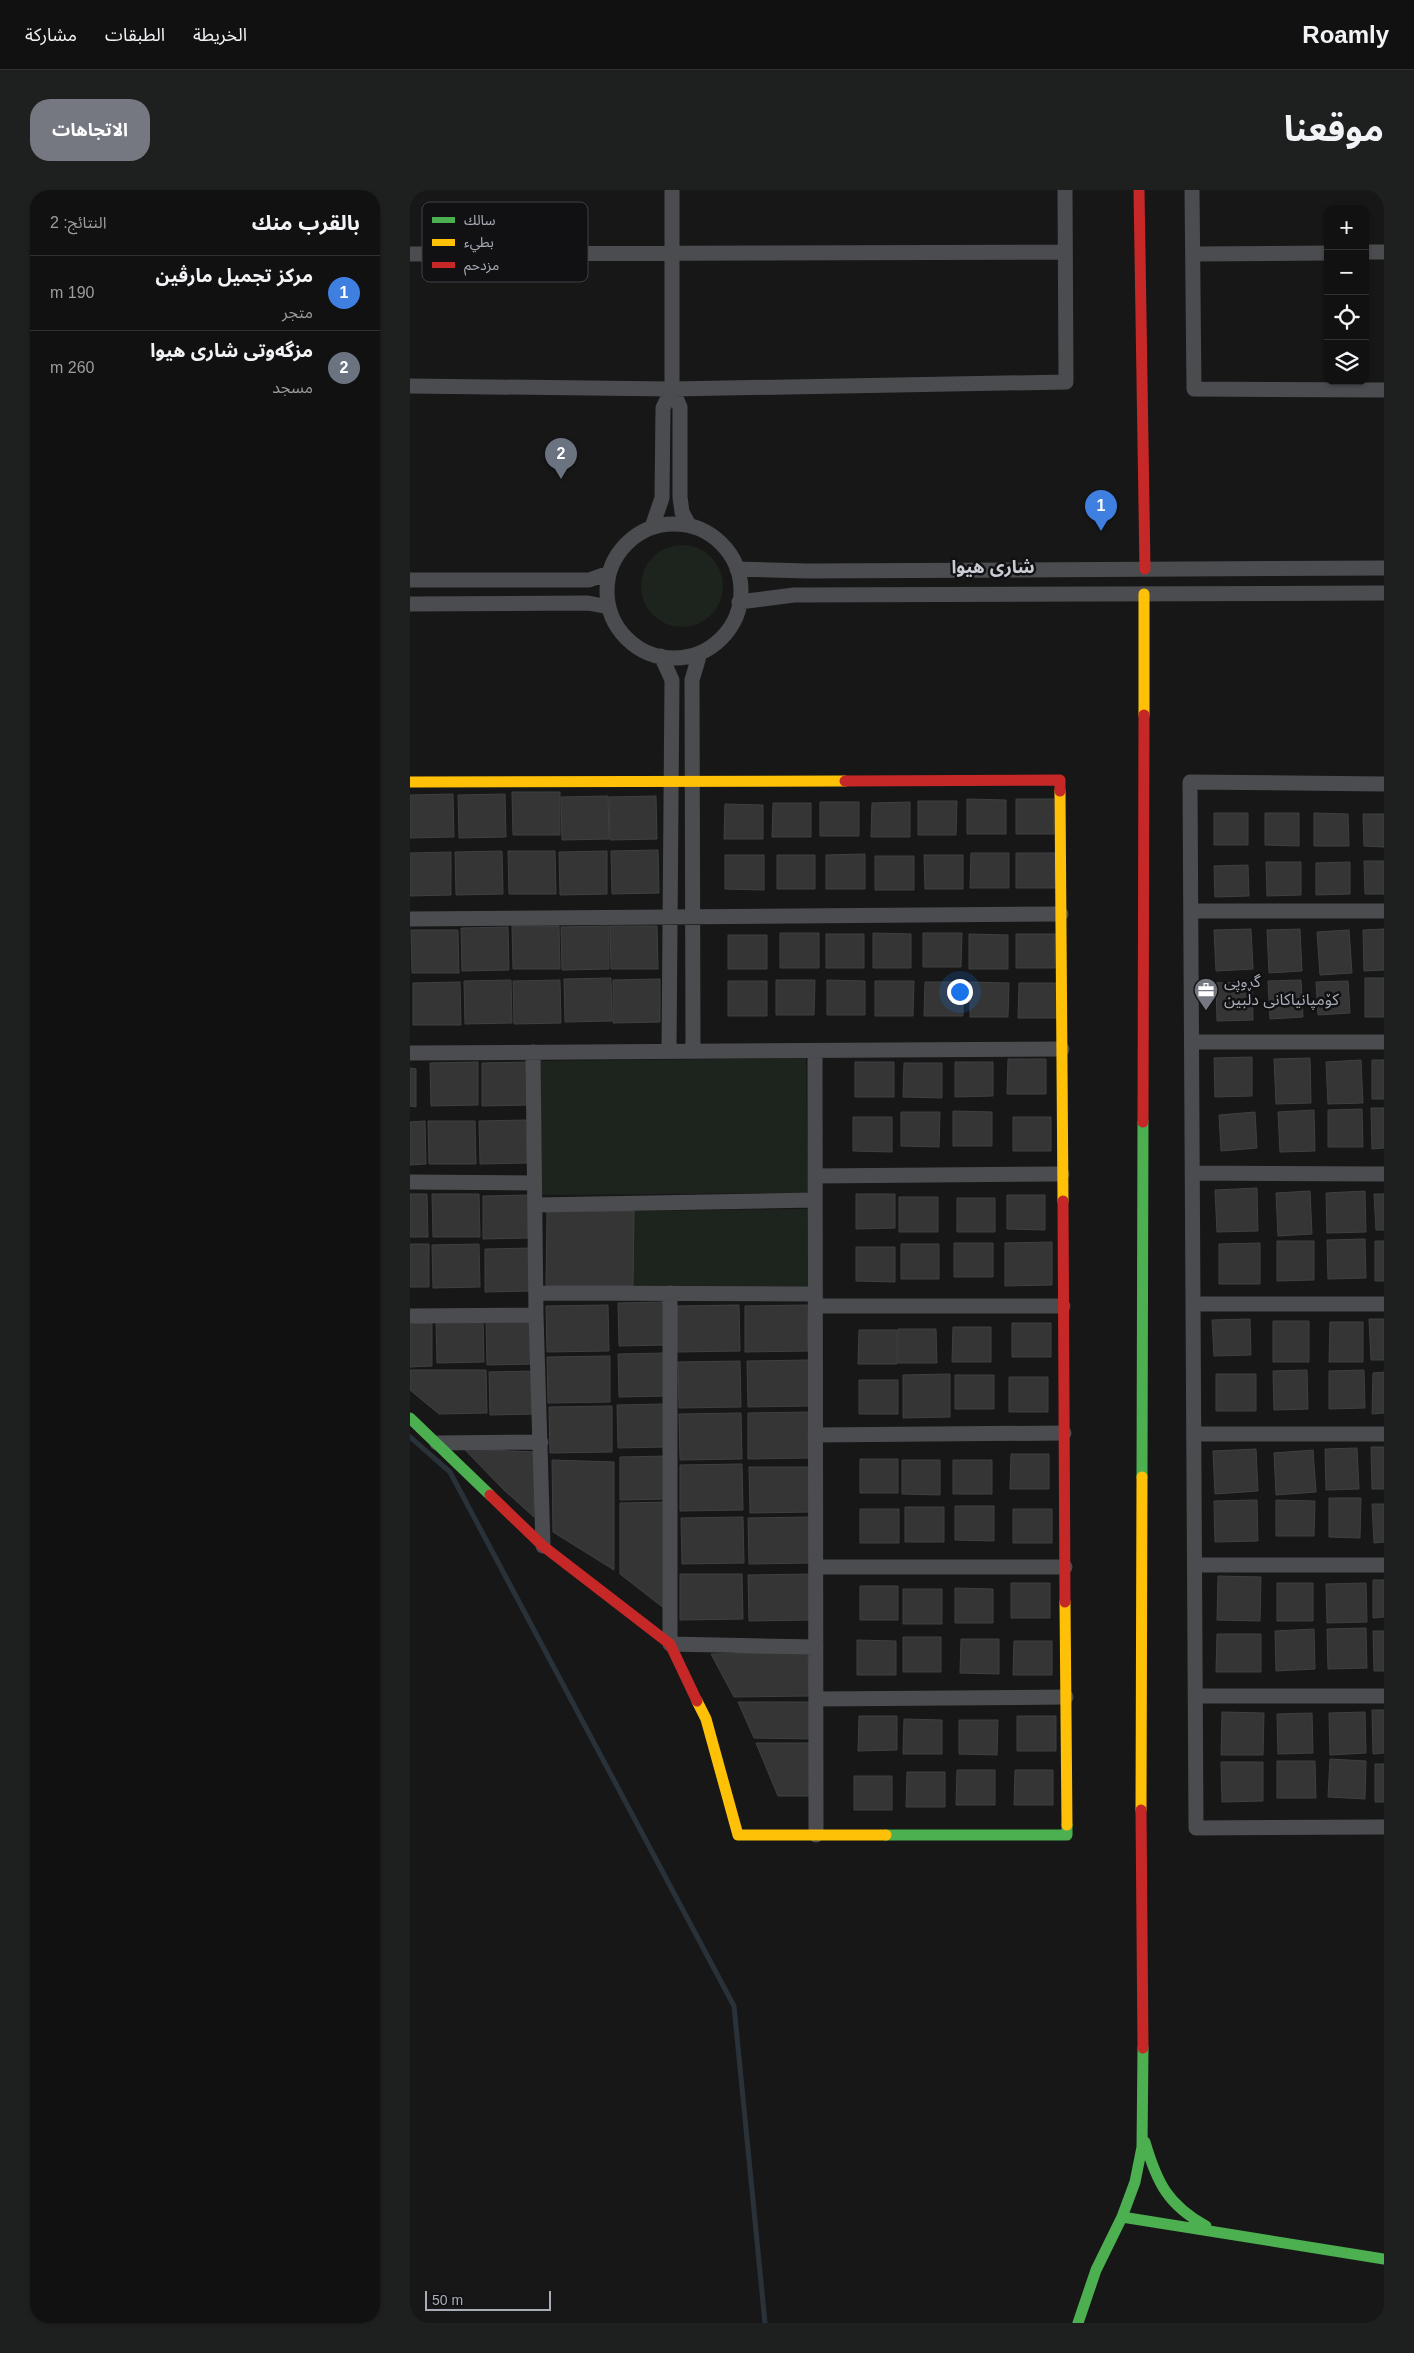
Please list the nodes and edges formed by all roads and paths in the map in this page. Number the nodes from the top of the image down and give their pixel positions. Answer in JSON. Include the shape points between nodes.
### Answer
{"nodes":[{"id":1,"x":672,"y":190,"type":"edge"},
{"id":2,"x":1065,"y":190,"type":"edge"},
{"id":3,"x":1140,"y":190,"type":"edge"},
{"id":4,"x":1192,"y":190,"type":"edge"},
{"id":5,"x":1065,"y":252,"type":"junction"},
{"id":6,"x":1369,"y":252,"type":"edge"},
{"id":7,"x":1384,"y":252,"type":"edge"},
{"id":8,"x":1324,"y":253,"type":"edge"},
{"id":9,"x":588,"y":254,"type":"edge"},
{"id":10,"x":672,"y":254,"type":"junction"},
{"id":11,"x":1193,"y":254,"type":"junction"},
{"id":12,"x":410,"y":386,"type":"edge"},
{"id":13,"x":672,"y":389,"type":"junction"},
{"id":14,"x":1384,"y":390,"type":"edge"},
{"id":15,"x":689,"y":525,"type":"junction"},
{"id":16,"x":652,"y":527,"type":"junction"},
{"id":17,"x":1384,"y":568,"type":"edge"},
{"id":18,"x":737,"y":569,"type":"junction"},
{"id":19,"x":1146,"y":569,"type":"junction"},
{"id":20,"x":609,"y":572,"type":"junction"},
{"id":21,"x":410,"y":580,"type":"edge"},
{"id":22,"x":589,"y":580,"type":"junction"},
{"id":23,"x":1384,"y":593,"type":"edge"},
{"id":24,"x":1144,"y":594,"type":"junction"},
{"id":25,"x":739,"y":602,"type":"junction"},
{"id":26,"x":588,"y":603,"type":"junction"},
{"id":27,"x":410,"y":604,"type":"edge"},
{"id":28,"x":609,"y":608,"type":"junction"},
{"id":29,"x":700,"y":653,"type":"junction"},
{"id":30,"x":661,"y":656,"type":"junction"},
{"id":31,"x":672,"y":780,"type":"junction"},
{"id":32,"x":693,"y":780,"type":"junction"},
{"id":33,"x":410,"y":782,"type":"edge"},
{"id":34,"x":1384,"y":784,"type":"edge"},
{"id":35,"x":1191,"y":911,"type":"junction"},
{"id":36,"x":1384,"y":911,"type":"edge"},
{"id":37,"x":1060,"y":914,"type":"junction"},
{"id":38,"x":670,"y":916,"type":"junction"},
{"id":39,"x":693,"y":916,"type":"junction"},
{"id":40,"x":410,"y":919,"type":"edge"},
{"id":41,"x":1192,"y":1042,"type":"junction"},
{"id":42,"x":1384,"y":1042,"type":"edge"},
{"id":43,"x":1062,"y":1049,"type":"junction"},
{"id":44,"x":669,"y":1051,"type":"junction"},
{"id":45,"x":693,"y":1051,"type":"junction"},
{"id":46,"x":814,"y":1051,"type":"junction"},
{"id":47,"x":532,"y":1052,"type":"junction"},
{"id":48,"x":410,"y":1053,"type":"edge"},
{"id":49,"x":1192,"y":1173,"type":"junction"},
{"id":50,"x":1062,"y":1174,"type":"junction"},
{"id":51,"x":1384,"y":1174,"type":"edge"},
{"id":52,"x":815,"y":1176,"type":"junction"},
{"id":53,"x":410,"y":1182,"type":"edge"},
{"id":54,"x":534,"y":1183,"type":"junction"},
{"id":55,"x":815,"y":1200,"type":"junction"},
{"id":56,"x":536,"y":1205,"type":"junction"},
{"id":57,"x":538,"y":1293,"type":"junction"},
{"id":58,"x":670,"y":1293,"type":"junction"},
{"id":59,"x":815,"y":1300,"type":"junction"},
{"id":60,"x":1193,"y":1304,"type":"junction"},
{"id":61,"x":1384,"y":1304,"type":"edge"},
{"id":62,"x":1063,"y":1306,"type":"junction"},
{"id":63,"x":536,"y":1315,"type":"junction"},
{"id":64,"x":410,"y":1316,"type":"edge"},
{"id":65,"x":410,"y":1418,"type":"edge"},
{"id":66,"x":1064,"y":1433,"type":"junction"},
{"id":67,"x":1194,"y":1434,"type":"junction"},
{"id":68,"x":1384,"y":1434,"type":"edge"},
{"id":69,"x":815,"y":1435,"type":"junction"},
{"id":70,"x":541,"y":1442,"type":"junction"},
{"id":71,"x":437,"y":1443,"type":"junction"},
{"id":72,"x":543,"y":1546,"type":"junction"},
{"id":73,"x":1384,"y":1565,"type":"edge"},
{"id":74,"x":1065,"y":1566,"type":"junction"},
{"id":75,"x":1194,"y":1566,"type":"junction"},
{"id":76,"x":816,"y":1567,"type":"junction"},
{"id":77,"x":670,"y":1644,"type":"junction"},
{"id":78,"x":816,"y":1647,"type":"junction"},
{"id":79,"x":1196,"y":1696,"type":"junction"},
{"id":80,"x":1384,"y":1696,"type":"edge"},
{"id":81,"x":1066,"y":1697,"type":"junction"},
{"id":82,"x":816,"y":1699,"type":"junction"},
{"id":83,"x":1384,"y":1827,"type":"edge"},
{"id":84,"x":816,"y":1835,"type":"junction"},
{"id":85,"x":1143,"y":2132,"type":"junction"},
{"id":86,"x":1122,"y":2217,"type":"junction"},
{"id":87,"x":1233,"y":2235,"type":"junction"},
{"id":88,"x":1384,"y":2259,"type":"edge"},
{"id":89,"x":1078,"y":2323,"type":"edge"}],
"edges":[{"from":1,"to":10,"type":"street"},
{"from":2,"to":5,"type":"street"},
{"from":3,"to":19,"type":"street"},
{"from":4,"to":11,"type":"street"},
{"from":5,"to":10,"type":"street"},
{"from":5,"to":13,"type":"street","via":[[1066,382]]},
{"from":6,"to":7,"type":"street"},
{"from":8,"to":11,"type":"street"},
{"from":9,"to":10,"type":"street"},
{"from":10,"to":13,"type":"street"},
{"from":11,"to":14,"type":"street","via":[[1194,389]]},
{"from":12,"to":13,"type":"street"},
{"from":13,"to":15,"type":"street","via":[[680,407],[680,497],[682,512]]},
{"from":13,"to":16,"type":"street","via":[[663,408],[662,498]]},
{"from":15,"to":16,"type":"street","via":[[670,523]]},
{"from":15,"to":18,"type":"street","via":[[719,541]]},
{"from":16,"to":20,"type":"street","via":[[625,544]]},
{"from":17,"to":19,"type":"street"},
{"from":18,"to":19,"type":"street"},
{"from":18,"to":25,"type":"street"},
{"from":20,"to":22,"type":"street"},
{"from":20,"to":28,"type":"street"},
{"from":21,"to":22,"type":"street"},
{"from":22,"to":26,"type":"street","via":[[596,592]]},
{"from":23,"to":24,"type":"street"},
{"from":24,"to":25,"type":"street","via":[[794,595]]},
{"from":24,"to":85,"type":"street","via":[[1140,1879]]},
{"from":25,"to":29,"type":"street","via":[[732,624],[722,637]]},
{"from":26,"to":27,"type":"street"},
{"from":26,"to":28,"type":"street"},
{"from":28,"to":30,"type":"street","via":[[623,635],[635,645]]},
{"from":29,"to":30,"type":"street","via":[[685,657]]},
{"from":29,"to":32,"type":"street","via":[[692,680]]},
{"from":30,"to":31,"type":"street","via":[[672,680]]},
{"from":31,"to":32,"type":"street"},
{"from":31,"to":33,"type":"street"},
{"from":31,"to":38,"type":"street"},
{"from":32,"to":37,"type":"street","via":[[1060,780]]},
{"from":32,"to":39,"type":"street"},
{"from":34,"to":35,"type":"street","via":[[1190,782]]},
{"from":35,"to":36,"type":"street"},
{"from":35,"to":41,"type":"street"},
{"from":37,"to":39,"type":"street"},
{"from":37,"to":43,"type":"street"},
{"from":38,"to":39,"type":"street"},
{"from":38,"to":40,"type":"street"},
{"from":38,"to":44,"type":"street"},
{"from":39,"to":45,"type":"street"},
{"from":41,"to":42,"type":"street"},
{"from":41,"to":49,"type":"street"},
{"from":43,"to":46,"type":"street"},
{"from":43,"to":50,"type":"street"},
{"from":44,"to":45,"type":"street"},
{"from":44,"to":47,"type":"street"},
{"from":45,"to":46,"type":"street"},
{"from":46,"to":52,"type":"street"},
{"from":47,"to":48,"type":"street"},
{"from":47,"to":54,"type":"street"},
{"from":49,"to":51,"type":"street"},
{"from":49,"to":60,"type":"street"},
{"from":50,"to":52,"type":"street"},
{"from":50,"to":62,"type":"street"},
{"from":52,"to":55,"type":"street"},
{"from":53,"to":54,"type":"street"},
{"from":54,"to":56,"type":"street"},
{"from":55,"to":56,"type":"street"},
{"from":55,"to":59,"type":"street"},
{"from":56,"to":57,"type":"street"},
{"from":57,"to":58,"type":"street"},
{"from":57,"to":63,"type":"street"},
{"from":58,"to":59,"type":"street"},
{"from":58,"to":77,"type":"street"},
{"from":59,"to":62,"type":"street"},
{"from":59,"to":69,"type":"street"},
{"from":60,"to":61,"type":"street"},
{"from":60,"to":67,"type":"street"},
{"from":62,"to":66,"type":"street"},
{"from":63,"to":64,"type":"street"},
{"from":63,"to":70,"type":"street"},
{"from":65,"to":71,"type":"street"},
{"from":66,"to":69,"type":"street"},
{"from":66,"to":74,"type":"street"},
{"from":67,"to":68,"type":"street"},
{"from":67,"to":75,"type":"street"},
{"from":69,"to":76,"type":"street"},
{"from":70,"to":71,"type":"street"},
{"from":70,"to":72,"type":"street"},
{"from":71,"to":72,"type":"street"},
{"from":72,"to":77,"type":"street"},
{"from":73,"to":75,"type":"street"},
{"from":74,"to":76,"type":"street"},
{"from":74,"to":81,"type":"street"},
{"from":75,"to":79,"type":"street"},
{"from":76,"to":78,"type":"street"},
{"from":77,"to":78,"type":"street"},
{"from":77,"to":84,"type":"street","via":[[706,1719],[738,1835]]},
{"from":78,"to":82,"type":"street"},
{"from":79,"to":80,"type":"street"},
{"from":79,"to":83,"type":"street","via":[[1196,1828]]},
{"from":81,"to":82,"type":"street"},
{"from":81,"to":84,"type":"street","via":[[1067,1835]]},
{"from":82,"to":84,"type":"street"},
{"from":85,"to":86,"type":"street","via":[[1135,2182]]},
{"from":85,"to":87,"type":"street","via":[[1152,2168],[1167,2199],[1187,2217]]},
{"from":86,"to":87,"type":"street"},
{"from":86,"to":89,"type":"street","via":[[1096,2270]]},
{"from":87,"to":88,"type":"street"}]}
